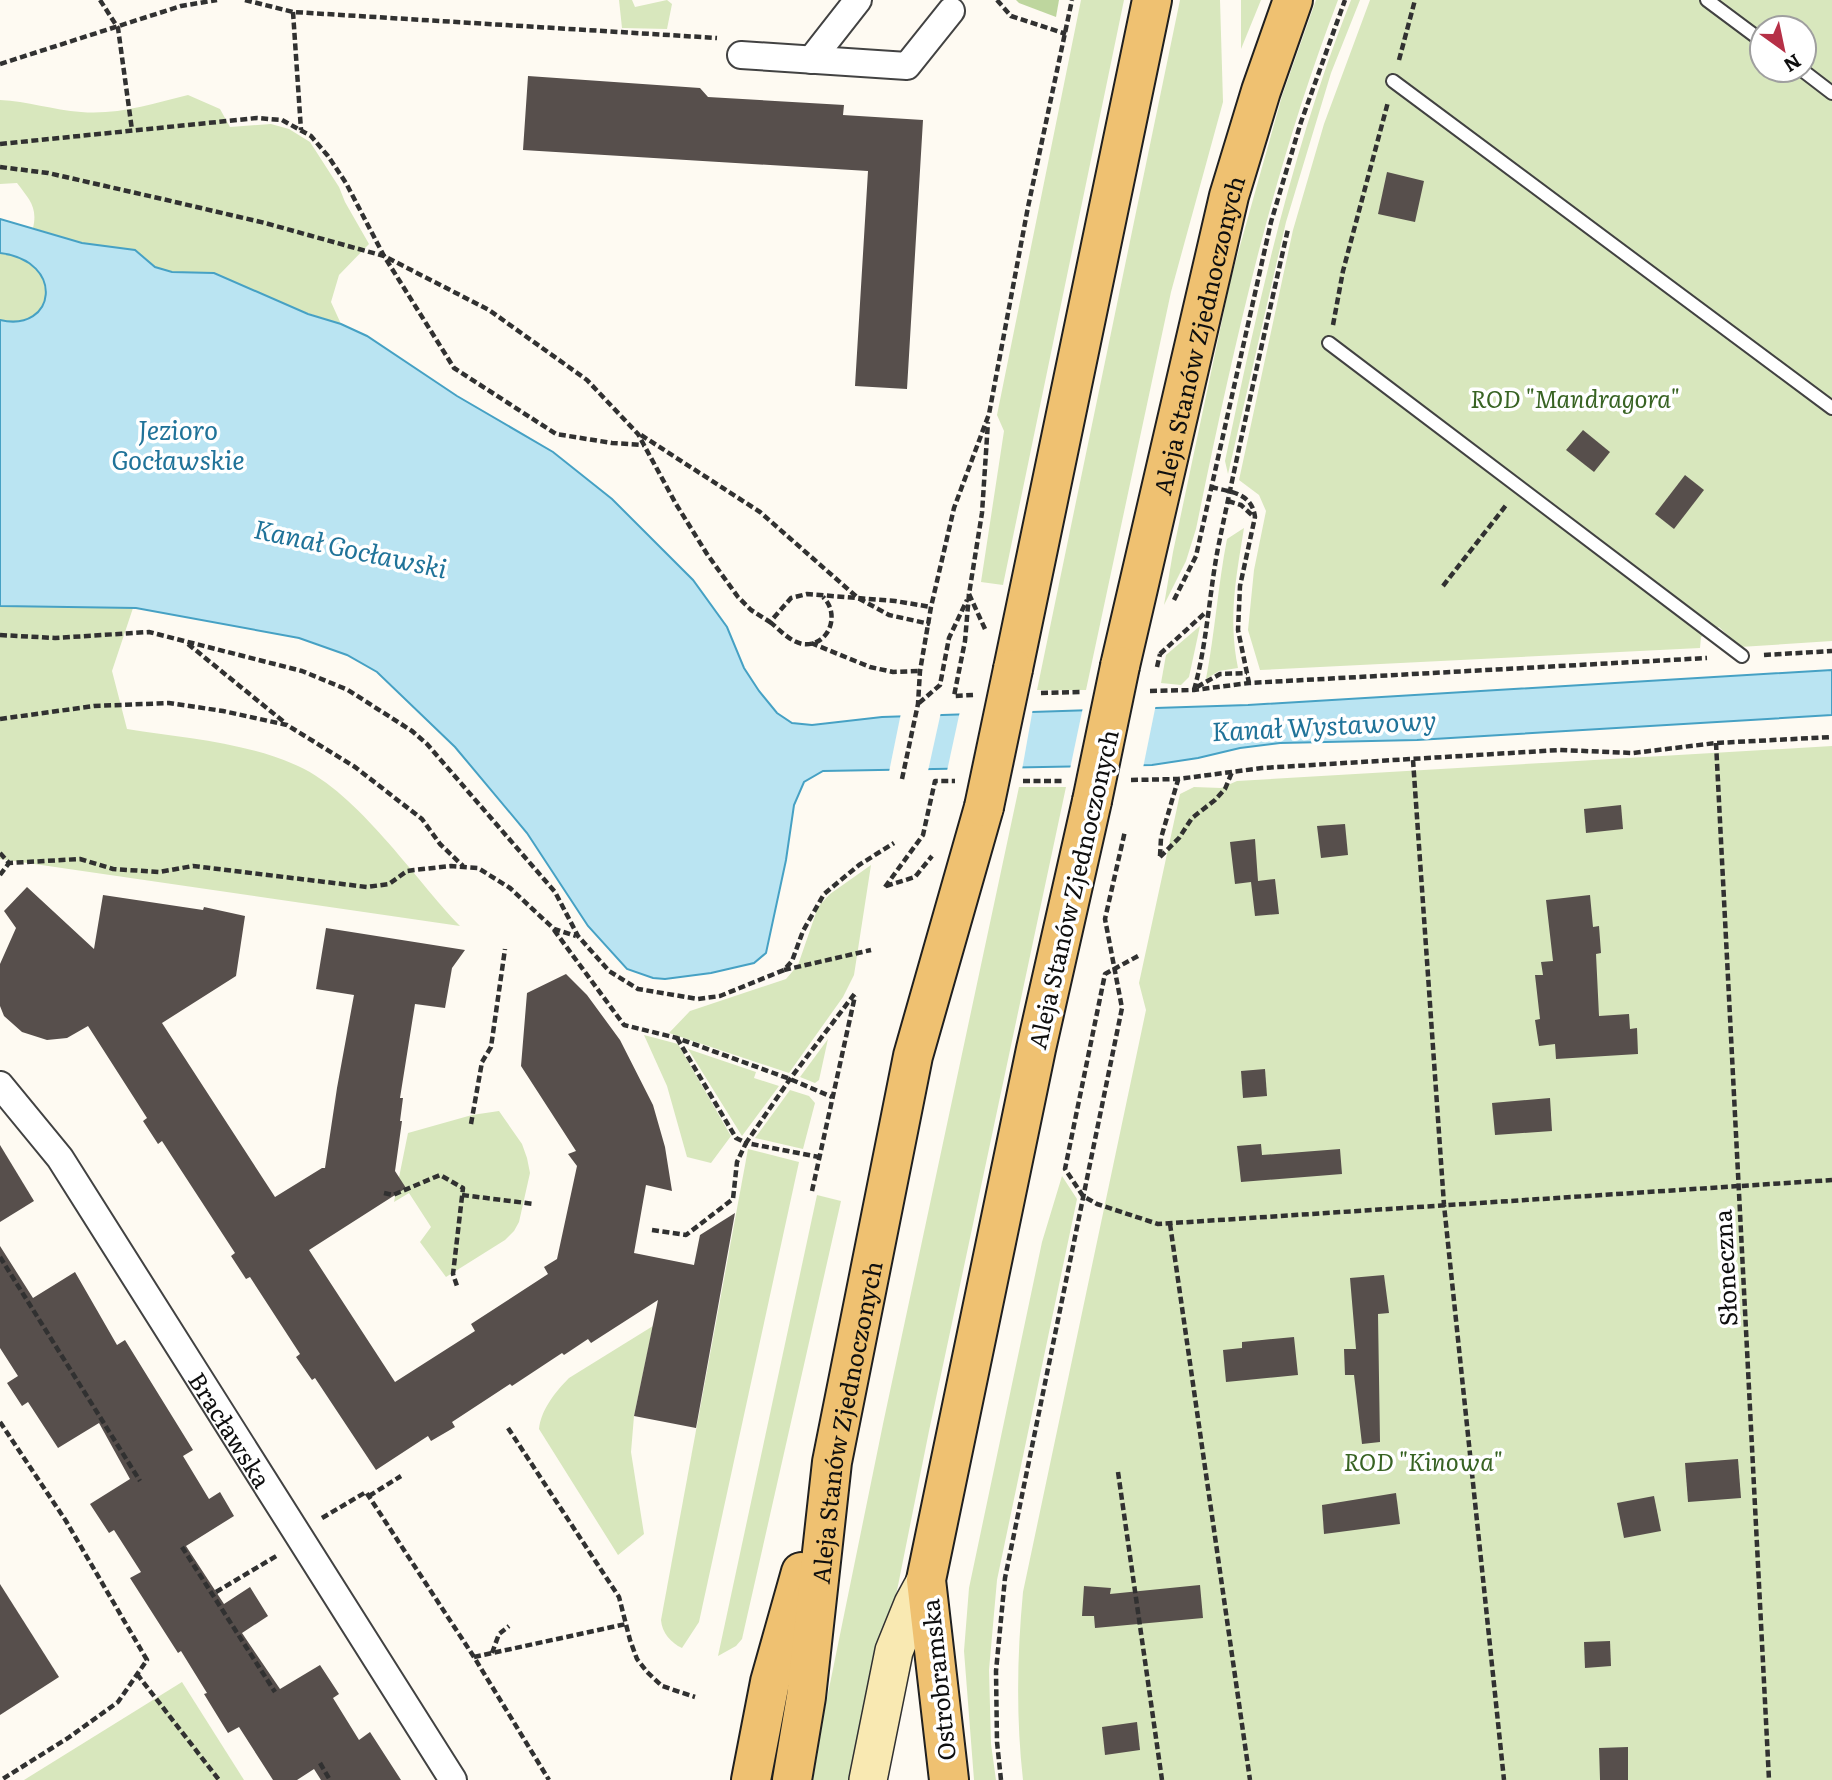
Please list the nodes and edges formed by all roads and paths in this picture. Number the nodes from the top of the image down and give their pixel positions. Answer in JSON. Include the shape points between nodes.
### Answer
{"nodes":[{"id":1,"x":100,"y":0,"type":"edge"},
{"id":2,"x":218,"y":0,"type":"edge"},
{"id":3,"x":245,"y":0,"type":"edge"},
{"id":4,"x":858,"y":0,"type":"edge"},
{"id":5,"x":997,"y":0,"type":"edge"},
{"id":6,"x":1072,"y":0,"type":"edge"},
{"id":7,"x":1152,"y":0,"type":"edge"},
{"id":8,"x":1293,"y":0,"type":"edge"},
{"id":9,"x":1345,"y":0,"type":"edge"},
{"id":10,"x":1415,"y":0,"type":"edge"},
{"id":11,"x":1707,"y":0,"type":"edge"},
{"id":12,"x":951,"y":11,"type":"dead end"},
{"id":13,"x":293,"y":12,"type":"junction"},
{"id":14,"x":118,"y":28,"type":"junction"},
{"id":15,"x":1748,"y":31,"type":"edge"},
{"id":16,"x":1066,"y":34,"type":"junction"},
{"id":17,"x":720,"y":39,"type":"dead end"},
{"id":18,"x":741,"y":55,"type":"dead end"},
{"id":19,"x":811,"y":60,"type":"junction"},
{"id":20,"x":0,"y":64,"type":"edge"},
{"id":21,"x":1394,"y":81,"type":"junction"},
{"id":22,"x":1818,"y":82,"type":"edge"},
{"id":23,"x":1832,"y":93,"type":"edge"},
{"id":24,"x":132,"y":130,"type":"junction"},
{"id":25,"x":301,"y":131,"type":"junction"},
{"id":26,"x":0,"y":144,"type":"edge"},
{"id":27,"x":0,"y":167,"type":"edge"},
{"id":28,"x":1288,"y":229,"type":"dead end"},
{"id":29,"x":384,"y":256,"type":"junction"},
{"id":30,"x":1329,"y":343,"type":"joint"},
{"id":31,"x":1832,"y":408,"type":"edge"},
{"id":32,"x":989,"y":414,"type":"junction"},
{"id":33,"x":638,"y":434,"type":"junction"},
{"id":34,"x":644,"y":445,"type":"junction"},
{"id":35,"x":1211,"y":487,"type":"junction"},
{"id":36,"x":1520,"y":487,"type":"junction"},
{"id":37,"x":1230,"y":491,"type":"junction"},
{"id":38,"x":1228,"y":501,"type":"junction"},
{"id":39,"x":1255,"y":517,"type":"junction"},
{"id":40,"x":1443,"y":586,"type":"dead end"},
{"id":41,"x":969,"y":594,"type":"junction"},
{"id":42,"x":822,"y":597,"type":"junction"},
{"id":43,"x":858,"y":598,"type":"junction"},
{"id":44,"x":1171,"y":606,"type":"dead end"},
{"id":45,"x":932,"y":607,"type":"junction"},
{"id":46,"x":1207,"y":611,"type":"junction"},
{"id":47,"x":770,"y":622,"type":"junction"},
{"id":48,"x":930,"y":624,"type":"junction"},
{"id":49,"x":986,"y":631,"type":"dead end"},
{"id":50,"x":0,"y":635,"type":"edge"},
{"id":51,"x":184,"y":642,"type":"junction"},
{"id":52,"x":1162,"y":642,"type":"dead end"},
{"id":53,"x":811,"y":643,"type":"junction"},
{"id":54,"x":1832,"y":650,"type":"edge"},
{"id":55,"x":1742,"y":656,"type":"junction"},
{"id":56,"x":920,"y":671,"type":"junction"},
{"id":57,"x":1247,"y":673,"type":"junction"},
{"id":58,"x":1130,"y":679,"type":"junction"},
{"id":59,"x":1024,"y":681,"type":"junction"},
{"id":60,"x":1249,"y":683,"type":"junction"},
{"id":61,"x":1194,"y":690,"type":"junction"},
{"id":62,"x":1087,"y":692,"type":"dead end"},
{"id":63,"x":981,"y":695,"type":"dead end"},
{"id":64,"x":918,"y":704,"type":"junction"},
{"id":65,"x":0,"y":719,"type":"edge"},
{"id":66,"x":287,"y":724,"type":"junction"},
{"id":67,"x":1832,"y":737,"type":"edge"},
{"id":68,"x":1716,"y":743,"type":"junction"},
{"id":69,"x":1413,"y":761,"type":"junction"},
{"id":70,"x":1232,"y":772,"type":"junction"},
{"id":71,"x":1199,"y":776,"type":"dead end"},
{"id":72,"x":902,"y":779,"type":"dead end"},
{"id":73,"x":1178,"y":779,"type":"dead end"},
{"id":74,"x":934,"y":788,"type":"dead end"},
{"id":75,"x":1127,"y":821,"type":"dead end"},
{"id":76,"x":894,"y":843,"type":"dead end"},
{"id":77,"x":0,"y":853,"type":"edge"},
{"id":78,"x":933,"y":855,"type":"dead end"},
{"id":79,"x":9,"y":863,"type":"junction"},
{"id":80,"x":464,"y":866,"type":"junction"},
{"id":81,"x":2,"y":868,"type":"edge"},
{"id":82,"x":0,"y":875,"type":"edge"},
{"id":83,"x":554,"y":929,"type":"junction"},
{"id":84,"x":578,"y":936,"type":"junction"},
{"id":85,"x":505,"y":949,"type":"dead end"},
{"id":86,"x":871,"y":950,"type":"dead end"},
{"id":87,"x":1138,"y":956,"type":"dead end"},
{"id":88,"x":1115,"y":969,"type":"junction"},
{"id":89,"x":784,"y":970,"type":"junction"},
{"id":90,"x":677,"y":1038,"type":"junction"},
{"id":91,"x":790,"y":1079,"type":"junction"},
{"id":92,"x":0,"y":1085,"type":"edge"},
{"id":93,"x":832,"y":1097,"type":"junction"},
{"id":94,"x":471,"y":1124,"type":"dead end"},
{"id":95,"x":746,"y":1143,"type":"junction"},
{"id":96,"x":819,"y":1157,"type":"junction"},
{"id":97,"x":1832,"y":1180,"type":"edge"},
{"id":98,"x":1738,"y":1187,"type":"junction"},
{"id":99,"x":812,"y":1191,"type":"dead end"},
{"id":100,"x":384,"y":1193,"type":"dead end"},
{"id":101,"x":462,"y":1195,"type":"junction"},
{"id":102,"x":1083,"y":1196,"type":"junction"},
{"id":103,"x":534,"y":1204,"type":"dead end"},
{"id":104,"x":1444,"y":1205,"type":"junction"},
{"id":105,"x":1170,"y":1224,"type":"junction"},
{"id":106,"x":652,"y":1230,"type":"dead end"},
{"id":107,"x":0,"y":1257,"type":"edge"},
{"id":108,"x":457,"y":1286,"type":"dead end"},
{"id":109,"x":0,"y":1422,"type":"edge"},
{"id":110,"x":508,"y":1428,"type":"dead end"},
{"id":111,"x":832,"y":1462,"type":"junction"},
{"id":112,"x":1118,"y":1472,"type":"dead end"},
{"id":113,"x":401,"y":1476,"type":"dead end"},
{"id":114,"x":141,"y":1481,"type":"dead end"},
{"id":115,"x":369,"y":1496,"type":"junction"},
{"id":116,"x":326,"y":1525,"type":"dead end"},
{"id":117,"x":182,"y":1547,"type":"dead end"},
{"id":118,"x":279,"y":1554,"type":"dead end"},
{"id":119,"x":926,"y":1580,"type":"junction"},
{"id":120,"x":216,"y":1592,"type":"dead end"},
{"id":121,"x":626,"y":1624,"type":"junction"},
{"id":122,"x":509,"y":1626,"type":"dead end"},
{"id":123,"x":492,"y":1654,"type":"junction"},
{"id":124,"x":474,"y":1657,"type":"junction"},
{"id":125,"x":137,"y":1674,"type":"junction"},
{"id":126,"x":275,"y":1692,"type":"dead end"},
{"id":127,"x":695,"y":1697,"type":"dead end"},
{"id":128,"x":320,"y":1763,"type":"dead end"},
{"id":129,"x":1,"y":1780,"type":"edge"},
{"id":130,"x":219,"y":1780,"type":"edge"},
{"id":131,"x":330,"y":1780,"type":"edge"},
{"id":132,"x":453,"y":1780,"type":"edge"},
{"id":133,"x":549,"y":1780,"type":"edge"},
{"id":134,"x":751,"y":1780,"type":"edge"},
{"id":135,"x":792,"y":1780,"type":"edge"},
{"id":136,"x":867,"y":1780,"type":"edge"},
{"id":137,"x":949,"y":1780,"type":"edge"},
{"id":138,"x":1001,"y":1780,"type":"edge"},
{"id":139,"x":1162,"y":1780,"type":"edge"},
{"id":140,"x":1250,"y":1780,"type":"edge"},
{"id":141,"x":1504,"y":1780,"type":"edge"},
{"id":142,"x":1769,"y":1780,"type":"edge"}],
"edges":[{"from":1,"to":14,"type":"path"},
{"from":2,"to":14,"type":"path","via":[[181,6]]},
{"from":3,"to":13,"type":"path"},
{"from":4,"to":19,"type":"street"},
{"from":5,"to":16,"type":"path","via":[[1011,16]]},
{"from":6,"to":16,"type":"path"},
{"from":7,"to":59,"type":"main road","name":"Aleja Stanów Zjednoczonych"},
{"from":8,"to":58,"type":"main road","name":"Aleja Stanów Zjednoczonych","via":[[1229,196]]},
{"from":9,"to":35,"type":"path","via":[[1300,122],[1271,222]]},
{"from":10,"to":21,"type":"path"},
{"from":11,"to":15,"type":"lane"},
{"from":12,"to":19,"type":"street","via":[[907,66]]},
{"from":13,"to":17,"type":"path"},
{"from":13,"to":25,"type":"path"},
{"from":14,"to":20,"type":"path"},
{"from":14,"to":24,"type":"path"},
{"from":16,"to":32,"type":"path"},
{"from":18,"to":19,"type":"street"},
{"from":21,"to":30,"type":"path","via":[[1343,271]]},
{"from":21,"to":31,"type":"lane"},
{"from":22,"to":23,"type":"lane"},
{"from":24,"to":25,"type":"path","via":[[257,118],[282,120]]},
{"from":24,"to":26,"type":"path"},
{"from":25,"to":29,"type":"path","via":[[311,136],[346,183]]},
{"from":27,"to":29,"type":"path","via":[[48,173],[265,223]]},
{"from":28,"to":37,"type":"path"},
{"from":29,"to":33,"type":"path","via":[[489,310],[587,380]]},
{"from":29,"to":34,"type":"path","via":[[454,368],[556,434]]},
{"from":30,"to":36,"type":"lane"},
{"from":32,"to":41,"type":"path","via":[[982,513]]},
{"from":32,"to":45,"type":"path","via":[[954,508]]},
{"from":33,"to":34,"type":"path"},
{"from":33,"to":43,"type":"path","via":[[760,512]]},
{"from":34,"to":47,"type":"path","via":[[707,554],[738,597]]},
{"from":35,"to":37,"type":"path"},
{"from":35,"to":44,"type":"path","via":[[1196,556]]},
{"from":36,"to":40,"type":"path"},
{"from":36,"to":55,"type":"lane"},
{"from":37,"to":38,"type":"path"},
{"from":37,"to":39,"type":"path","via":[[1248,500]]},
{"from":38,"to":39,"type":"path"},
{"from":38,"to":46,"type":"path"},
{"from":39,"to":57,"type":"path","via":[[1238,630]]},
{"from":41,"to":49,"type":"path"},
{"from":41,"to":63,"type":"path","via":[[954,696]]},
{"from":41,"to":64,"type":"path","via":[[949,638],[940,685]]},
{"from":42,"to":43,"type":"path"},
{"from":42,"to":47,"type":"path","via":[[792,598]]},
{"from":42,"to":53,"type":"path","via":[[831,607],[832,621],[826,636]]},
{"from":43,"to":45,"type":"path"},
{"from":43,"to":48,"type":"path","via":[[889,615]]},
{"from":45,"to":48,"type":"path"},
{"from":46,"to":52,"type":"path","via":[[1160,654]]},
{"from":46,"to":61,"type":"path"},
{"from":47,"to":53,"type":"path","via":[[794,641]]},
{"from":48,"to":56,"type":"path"},
{"from":50,"to":51,"type":"path","via":[[55,638],[149,632]]},
{"from":51,"to":66,"type":"path"},
{"from":51,"to":84,"type":"path","via":[[302,671],[348,690],[412,731],[555,892]]},
{"from":53,"to":56,"type":"path","via":[[870,667]]},
{"from":54,"to":55,"type":"path"},
{"from":55,"to":60,"type":"path"},
{"from":56,"to":64,"type":"path"},
{"from":57,"to":60,"type":"path"},
{"from":57,"to":61,"type":"path","via":[[1220,674]]},
{"from":58,"to":61,"type":"path"},
{"from":58,"to":119,"type":"main road","name":"Aleja Stanów Zjednoczonych","bridge":true,"via":[[1092,801]]},
{"from":59,"to":62,"type":"path"},
{"from":59,"to":111,"type":"main road","name":"Aleja Stanów Zjednoczonych","bridge":true,"via":[[914,1056]]},
{"from":60,"to":61,"type":"path"},
{"from":64,"to":72,"type":"path"},
{"from":65,"to":66,"type":"path","via":[[94,706],[169,704]]},
{"from":66,"to":80,"type":"path","via":[[355,767],[422,819]]},
{"from":67,"to":68,"type":"path"},
{"from":68,"to":69,"type":"path","via":[[1633,753],[1560,751]]},
{"from":68,"to":98,"type":"path","name":"Słoneczna"},
{"from":69,"to":70,"type":"path"},
{"from":69,"to":104,"type":"path"},
{"from":70,"to":71,"type":"path"},
{"from":70,"to":73,"type":"path","via":[[1225,789],[1192,818],[1160,857]]},
{"from":74,"to":78,"type":"path","via":[[923,835],[885,887],[915,877]]},
{"from":75,"to":88,"type":"path","via":[[1105,919]]},
{"from":76,"to":89,"type":"path","via":[[824,894]]},
{"from":77,"to":79,"type":"path"},
{"from":79,"to":80,"type":"path","via":[[80,859],[113,869],[159,872],[193,866],[367,887],[388,884],[407,871]]},
{"from":79,"to":81,"type":"path"},
{"from":80,"to":83,"type":"path","via":[[496,878]]},
{"from":81,"to":82,"type":"path"},
{"from":83,"to":84,"type":"path"},
{"from":83,"to":90,"type":"path","via":[[624,1025]]},
{"from":84,"to":89,"type":"path","via":[[609,971],[638,989],[698,999],[720,996]]},
{"from":85,"to":94,"type":"path","via":[[491,1047],[482,1062]]},
{"from":86,"to":89,"type":"path"},
{"from":87,"to":88,"type":"path"},
{"from":88,"to":102,"type":"path","via":[[1122,1008]]},
{"from":88,"to":102,"type":"path","via":[[1105,974],[1065,1169]]},
{"from":90,"to":91,"type":"path"},
{"from":90,"to":95,"type":"path","via":[[736,1138]]},
{"from":91,"to":93,"type":"path"},
{"from":91,"to":93,"type":"path","via":[[856,992]]},
{"from":91,"to":95,"type":"path"},
{"from":92,"to":132,"type":"street","name":"Bracławska","via":[[60,1158]]},
{"from":93,"to":96,"type":"path"},
{"from":95,"to":96,"type":"path"},
{"from":95,"to":106,"type":"path","via":[[737,1162],[733,1199],[686,1235]]},
{"from":96,"to":99,"type":"path"},
{"from":97,"to":98,"type":"path"},
{"from":98,"to":104,"type":"path"},
{"from":98,"to":142,"type":"path","name":"Słoneczna"},
{"from":100,"to":101,"type":"path","via":[[393,1195],[440,1175],[463,1188]]},
{"from":101,"to":103,"type":"path"},
{"from":101,"to":108,"type":"path","via":[[453,1274]]},
{"from":102,"to":105,"type":"path","via":[[1158,1224]]},
{"from":102,"to":138,"type":"path","via":[[1005,1578],[996,1671]]},
{"from":104,"to":105,"type":"path"},
{"from":104,"to":141,"type":"path"},
{"from":105,"to":140,"type":"path"},
{"from":107,"to":114,"type":"path"},
{"from":109,"to":125,"type":"path","via":[[66,1521],[147,1660]]},
{"from":110,"to":121,"type":"path","via":[[619,1597]]},
{"from":111,"to":134,"type":"main road","via":[[770,1682]]},
{"from":111,"to":135,"type":"main road","name":"Aleja Stanów Zjednoczonych","via":[[806,1697]]},
{"from":112,"to":139,"type":"path"},
{"from":113,"to":115,"type":"path"},
{"from":115,"to":116,"type":"path","via":[[366,1492],[322,1519]]},
{"from":115,"to":124,"type":"path"},
{"from":117,"to":126,"type":"path"},
{"from":118,"to":120,"type":"path"},
{"from":119,"to":136,"type":"main road","name":"Aleja Stanów Zjednoczonych","via":[[894,1651]]},
{"from":119,"to":137,"type":"main road","name":"Ostrobramska"},
{"from":121,"to":123,"type":"path"},
{"from":121,"to":127,"type":"path","via":[[637,1659],[647,1672],[662,1686]]},
{"from":122,"to":123,"type":"path","via":[[499,1634]]},
{"from":123,"to":124,"type":"path"},
{"from":124,"to":133,"type":"path"},
{"from":125,"to":129,"type":"path","via":[[118,1702]]},
{"from":125,"to":130,"type":"path"},
{"from":128,"to":131,"type":"path"}]}
